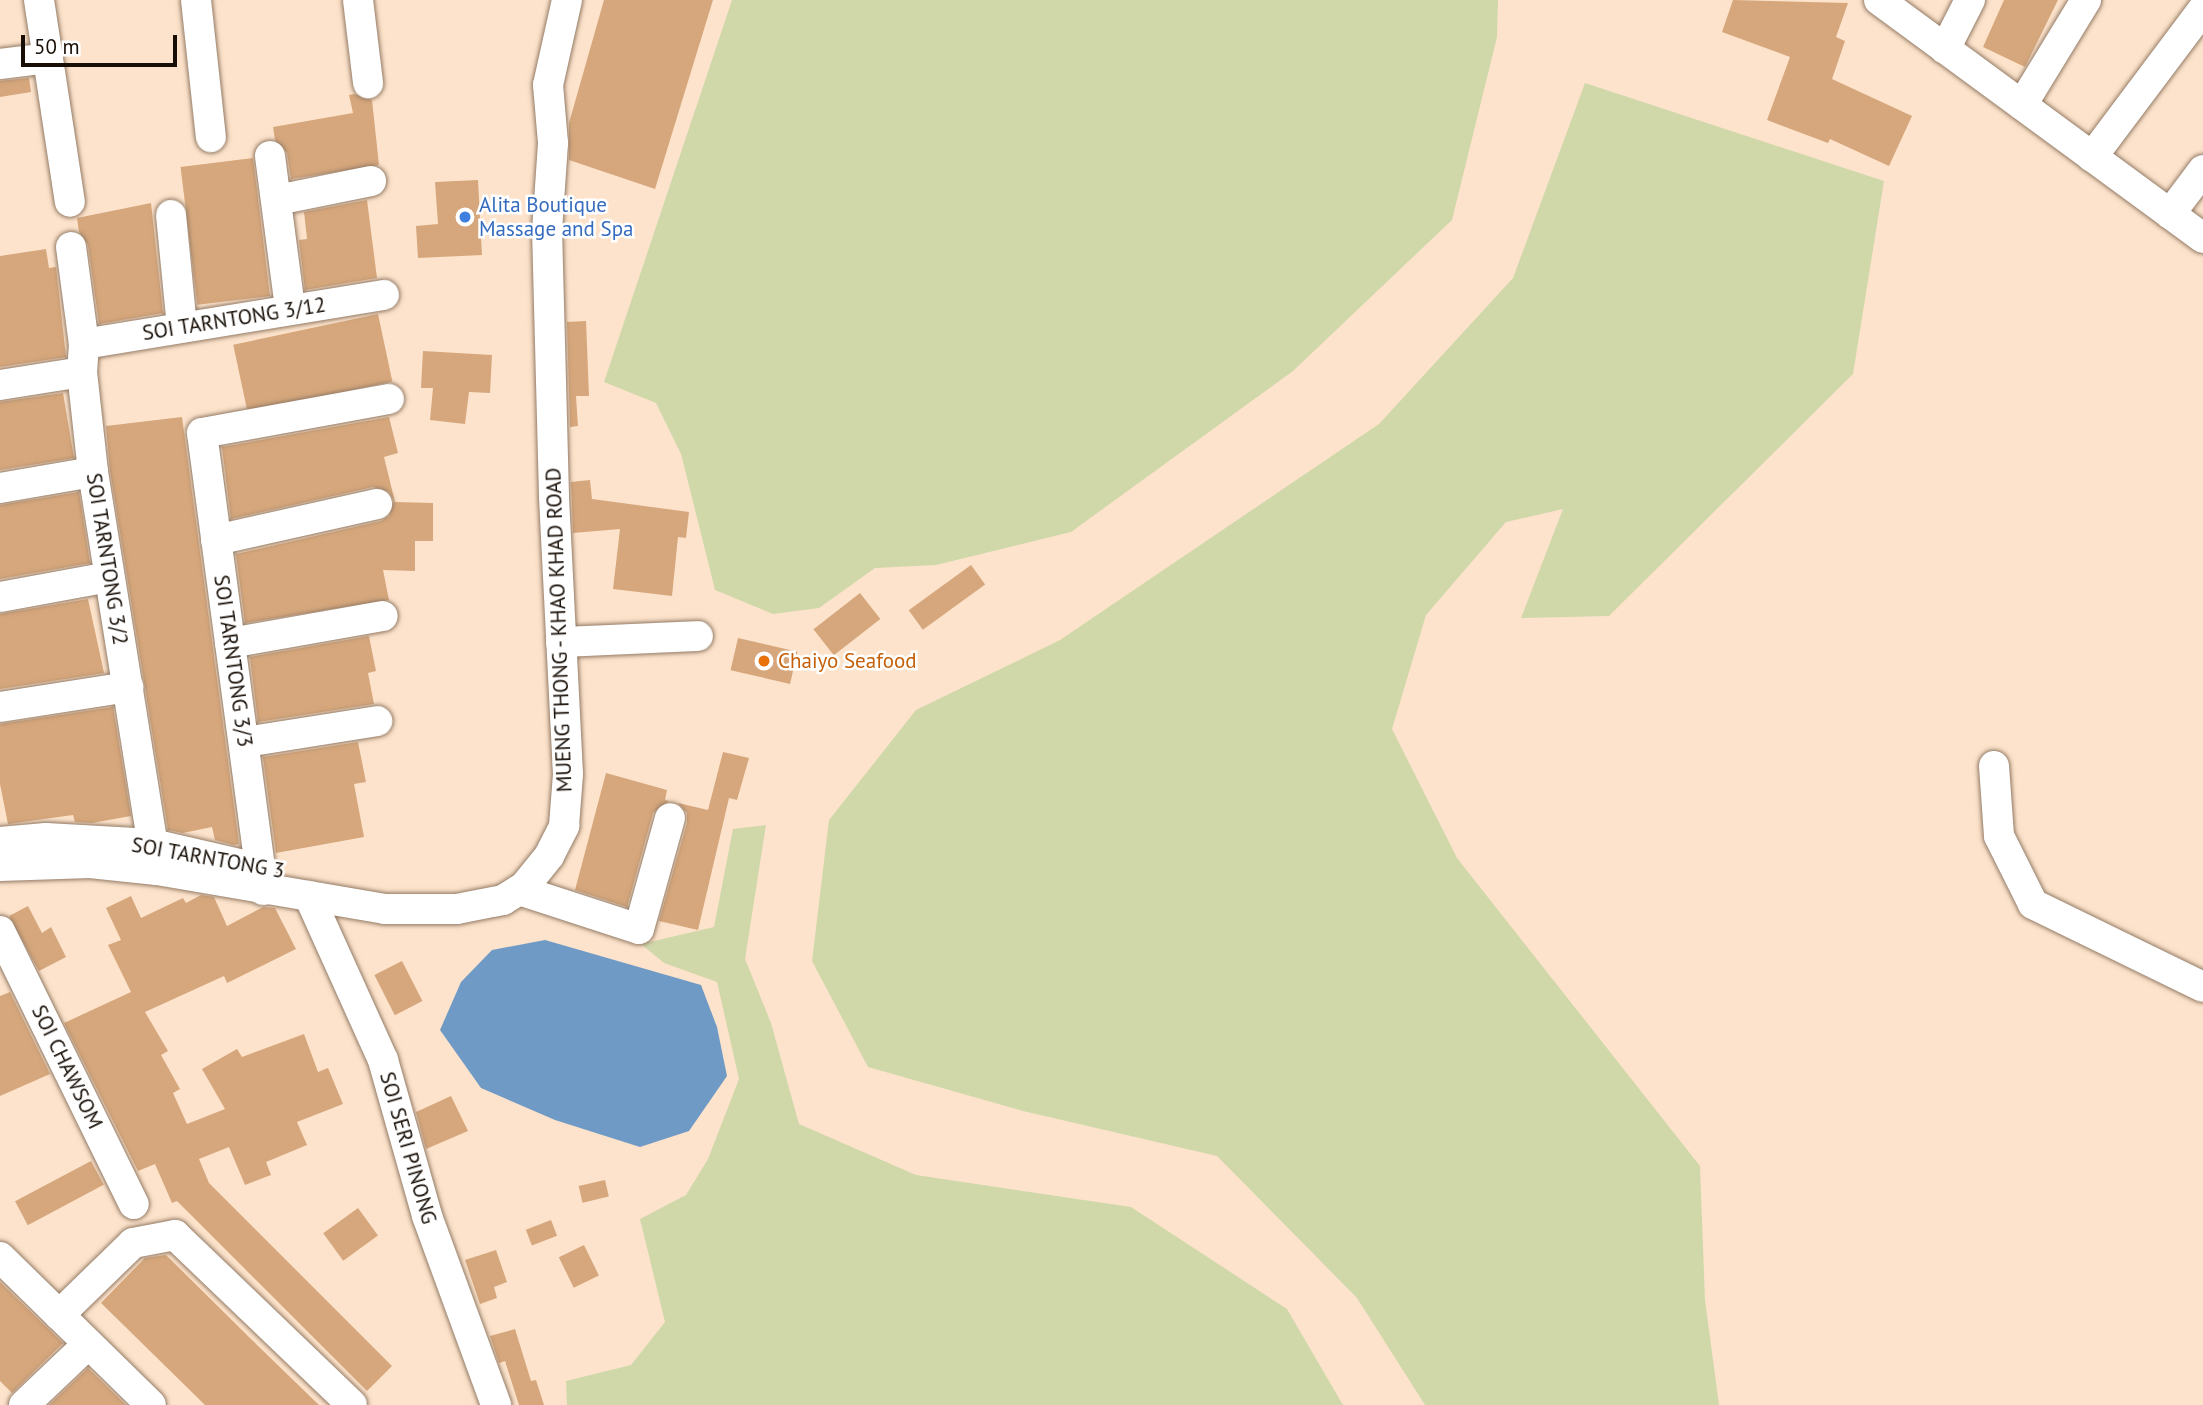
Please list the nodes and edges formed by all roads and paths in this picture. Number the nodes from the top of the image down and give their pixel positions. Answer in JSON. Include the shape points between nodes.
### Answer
{"nodes":[{"id":1,"x":39,"y":0,"type":"edge"},
{"id":2,"x":196,"y":0,"type":"edge"},
{"id":3,"x":358,"y":0,"type":"edge"},
{"id":4,"x":567,"y":0,"type":"edge"},
{"id":5,"x":1878,"y":0,"type":"edge"},
{"id":6,"x":1970,"y":0,"type":"edge"},
{"id":7,"x":2086,"y":0,"type":"edge"},
{"id":8,"x":2203,"y":9,"type":"edge"},
{"id":9,"x":1945,"y":49,"type":"junction"},
{"id":10,"x":48,"y":58,"type":"junction"},
{"id":11,"x":0,"y":64,"type":"edge"},
{"id":12,"x":368,"y":83,"type":"dead end"},
{"id":13,"x":2022,"y":105,"type":"junction"},
{"id":14,"x":211,"y":137,"type":"dead end"},
{"id":15,"x":270,"y":156,"type":"dead end"},
{"id":16,"x":2092,"y":156,"type":"junction"},
{"id":17,"x":2203,"y":170,"type":"edge"},
{"id":18,"x":371,"y":181,"type":"dead end"},
{"id":19,"x":277,"y":200,"type":"junction"},
{"id":20,"x":70,"y":202,"type":"dead end"},
{"id":21,"x":2170,"y":214,"type":"junction"},
{"id":22,"x":171,"y":215,"type":"dead end"},
{"id":23,"x":2203,"y":238,"type":"edge"},
{"id":24,"x":71,"y":247,"type":"dead end"},
{"id":25,"x":384,"y":295,"type":"dead end"},
{"id":26,"x":290,"y":308,"type":"junction"},
{"id":27,"x":182,"y":327,"type":"junction"},
{"id":28,"x":83,"y":358,"type":"junction"},
{"id":29,"x":0,"y":385,"type":"edge"},
{"id":30,"x":389,"y":399,"type":"dead end"},
{"id":31,"x":93,"y":472,"type":"junction"},
{"id":32,"x":0,"y":488,"type":"edge"},
{"id":33,"x":377,"y":504,"type":"dead end"},
{"id":34,"x":216,"y":540,"type":"junction"},
{"id":35,"x":109,"y":577,"type":"junction"},
{"id":36,"x":0,"y":597,"type":"edge"},
{"id":37,"x":383,"y":616,"type":"dead end"},
{"id":38,"x":698,"y":636,"type":"dead end"},
{"id":39,"x":561,"y":642,"type":"junction"},
{"id":40,"x":230,"y":643,"type":"junction"},
{"id":41,"x":128,"y":687,"type":"junction"},
{"id":42,"x":0,"y":707,"type":"edge"},
{"id":43,"x":377,"y":721,"type":"dead end"},
{"id":44,"x":245,"y":742,"type":"junction"},
{"id":45,"x":1994,"y":766,"type":"dead end"},
{"id":46,"x":670,"y":818,"type":"dead end"},
{"id":47,"x":1,"y":855,"type":"edge"},
{"id":48,"x":155,"y":857,"type":"junction"},
{"id":49,"x":262,"y":879,"type":"junction"},
{"id":50,"x":372,"y":887,"type":"dead end"},
{"id":51,"x":519,"y":890,"type":"junction"},
{"id":52,"x":309,"y":896,"type":"junction"},
{"id":53,"x":0,"y":931,"type":"edge"},
{"id":54,"x":2203,"y":987,"type":"edge"},
{"id":55,"x":134,"y":1204,"type":"dead end"},
{"id":56,"x":0,"y":1257,"type":"edge"},
{"id":57,"x":59,"y":1315,"type":"junction"},
{"id":58,"x":88,"y":1344,"type":"junction"},
{"id":59,"x":24,"y":1405,"type":"edge"},
{"id":60,"x":151,"y":1405,"type":"edge"},
{"id":61,"x":352,"y":1405,"type":"edge"},
{"id":62,"x":496,"y":1405,"type":"edge"}],
"edges":[{"from":1,"to":10,"type":"street"},
{"from":2,"to":14,"type":"street"},
{"from":3,"to":12,"type":"street"},
{"from":4,"to":39,"type":"street","name":"MUENG THONG - KHAO KHAD ROAD","via":[[548,85],[553,142],[547,231]]},
{"from":5,"to":9,"type":"street"},
{"from":6,"to":9,"type":"street"},
{"from":7,"to":13,"type":"street"},
{"from":8,"to":16,"type":"street"},
{"from":9,"to":13,"type":"street"},
{"from":10,"to":11,"type":"street"},
{"from":10,"to":20,"type":"street"},
{"from":13,"to":16,"type":"street"},
{"from":15,"to":19,"type":"street"},
{"from":16,"to":21,"type":"street"},
{"from":17,"to":21,"type":"street"},
{"from":18,"to":19,"type":"street"},
{"from":19,"to":26,"type":"street"},
{"from":21,"to":23,"type":"street"},
{"from":22,"to":27,"type":"street"},
{"from":24,"to":28,"type":"street","name":"SOI TARNTONG 3/2"},
{"from":25,"to":26,"type":"street","name":"SOI TARNTONG 3/12"},
{"from":26,"to":27,"type":"street","name":"SOI TARNTONG 3/12"},
{"from":27,"to":28,"type":"street","name":"SOI TARNTONG 3/12"},
{"from":28,"to":29,"type":"street","name":"SOI TARNTONG 3/12"},
{"from":28,"to":31,"type":"street","name":"SOI TARNTONG 3/2"},
{"from":30,"to":34,"type":"street","name":"SOI TARNTONG 3/3","via":[[202,433]]},
{"from":31,"to":32,"type":"street"},
{"from":31,"to":35,"type":"street","name":"SOI TARNTONG 3/2"},
{"from":33,"to":34,"type":"street"},
{"from":34,"to":40,"type":"street","name":"SOI TARNTONG 3/3"},
{"from":35,"to":36,"type":"street"},
{"from":35,"to":41,"type":"street","name":"SOI TARNTONG 3/2"},
{"from":37,"to":40,"type":"street"},
{"from":38,"to":39,"type":"street"},
{"from":39,"to":51,"type":"street","name":"MUENG THONG - KHAO KHAD ROAD","via":[[568,774],[564,825],[549,856]]},
{"from":40,"to":44,"type":"street","name":"SOI TARNTONG 3/3"},
{"from":41,"to":42,"type":"street"},
{"from":41,"to":48,"type":"street","name":"SOI TARNTONG 3/2"},
{"from":43,"to":44,"type":"street"},
{"from":44,"to":49,"type":"street","name":"SOI TARNTONG 3/3"},
{"from":45,"to":54,"type":"street","via":[[1999,836],[2033,904]]},
{"from":46,"to":51,"type":"street","via":[[639,929]]},
{"from":47,"to":48,"type":"street","name":"MUENG THONG - KHAO KHAD ROAD","via":[[90,863]]},
{"from":48,"to":49,"type":"street","name":"MUENG THONG - KHAO KHAD ROAD"},
{"from":49,"to":50,"type":"street","name":"SOI TARNTONG 3"},
{"from":49,"to":52,"type":"street","name":"MUENG THONG - KHAO KHAD ROAD"},
{"from":51,"to":52,"type":"street","name":"MUENG THONG - KHAO KHAD ROAD","via":[[503,900],[457,909],[384,909]]},
{"from":52,"to":62,"type":"street","name":"SOI SERI PINONG","via":[[383,1060],[427,1216]]},
{"from":53,"to":55,"type":"street","name":"SOI CHAWSOM"},
{"from":56,"to":57,"type":"street"},
{"from":57,"to":58,"type":"street"},
{"from":57,"to":61,"type":"street","via":[[133,1243],[175,1235]]},
{"from":58,"to":59,"type":"street"},
{"from":58,"to":60,"type":"street"}]}
